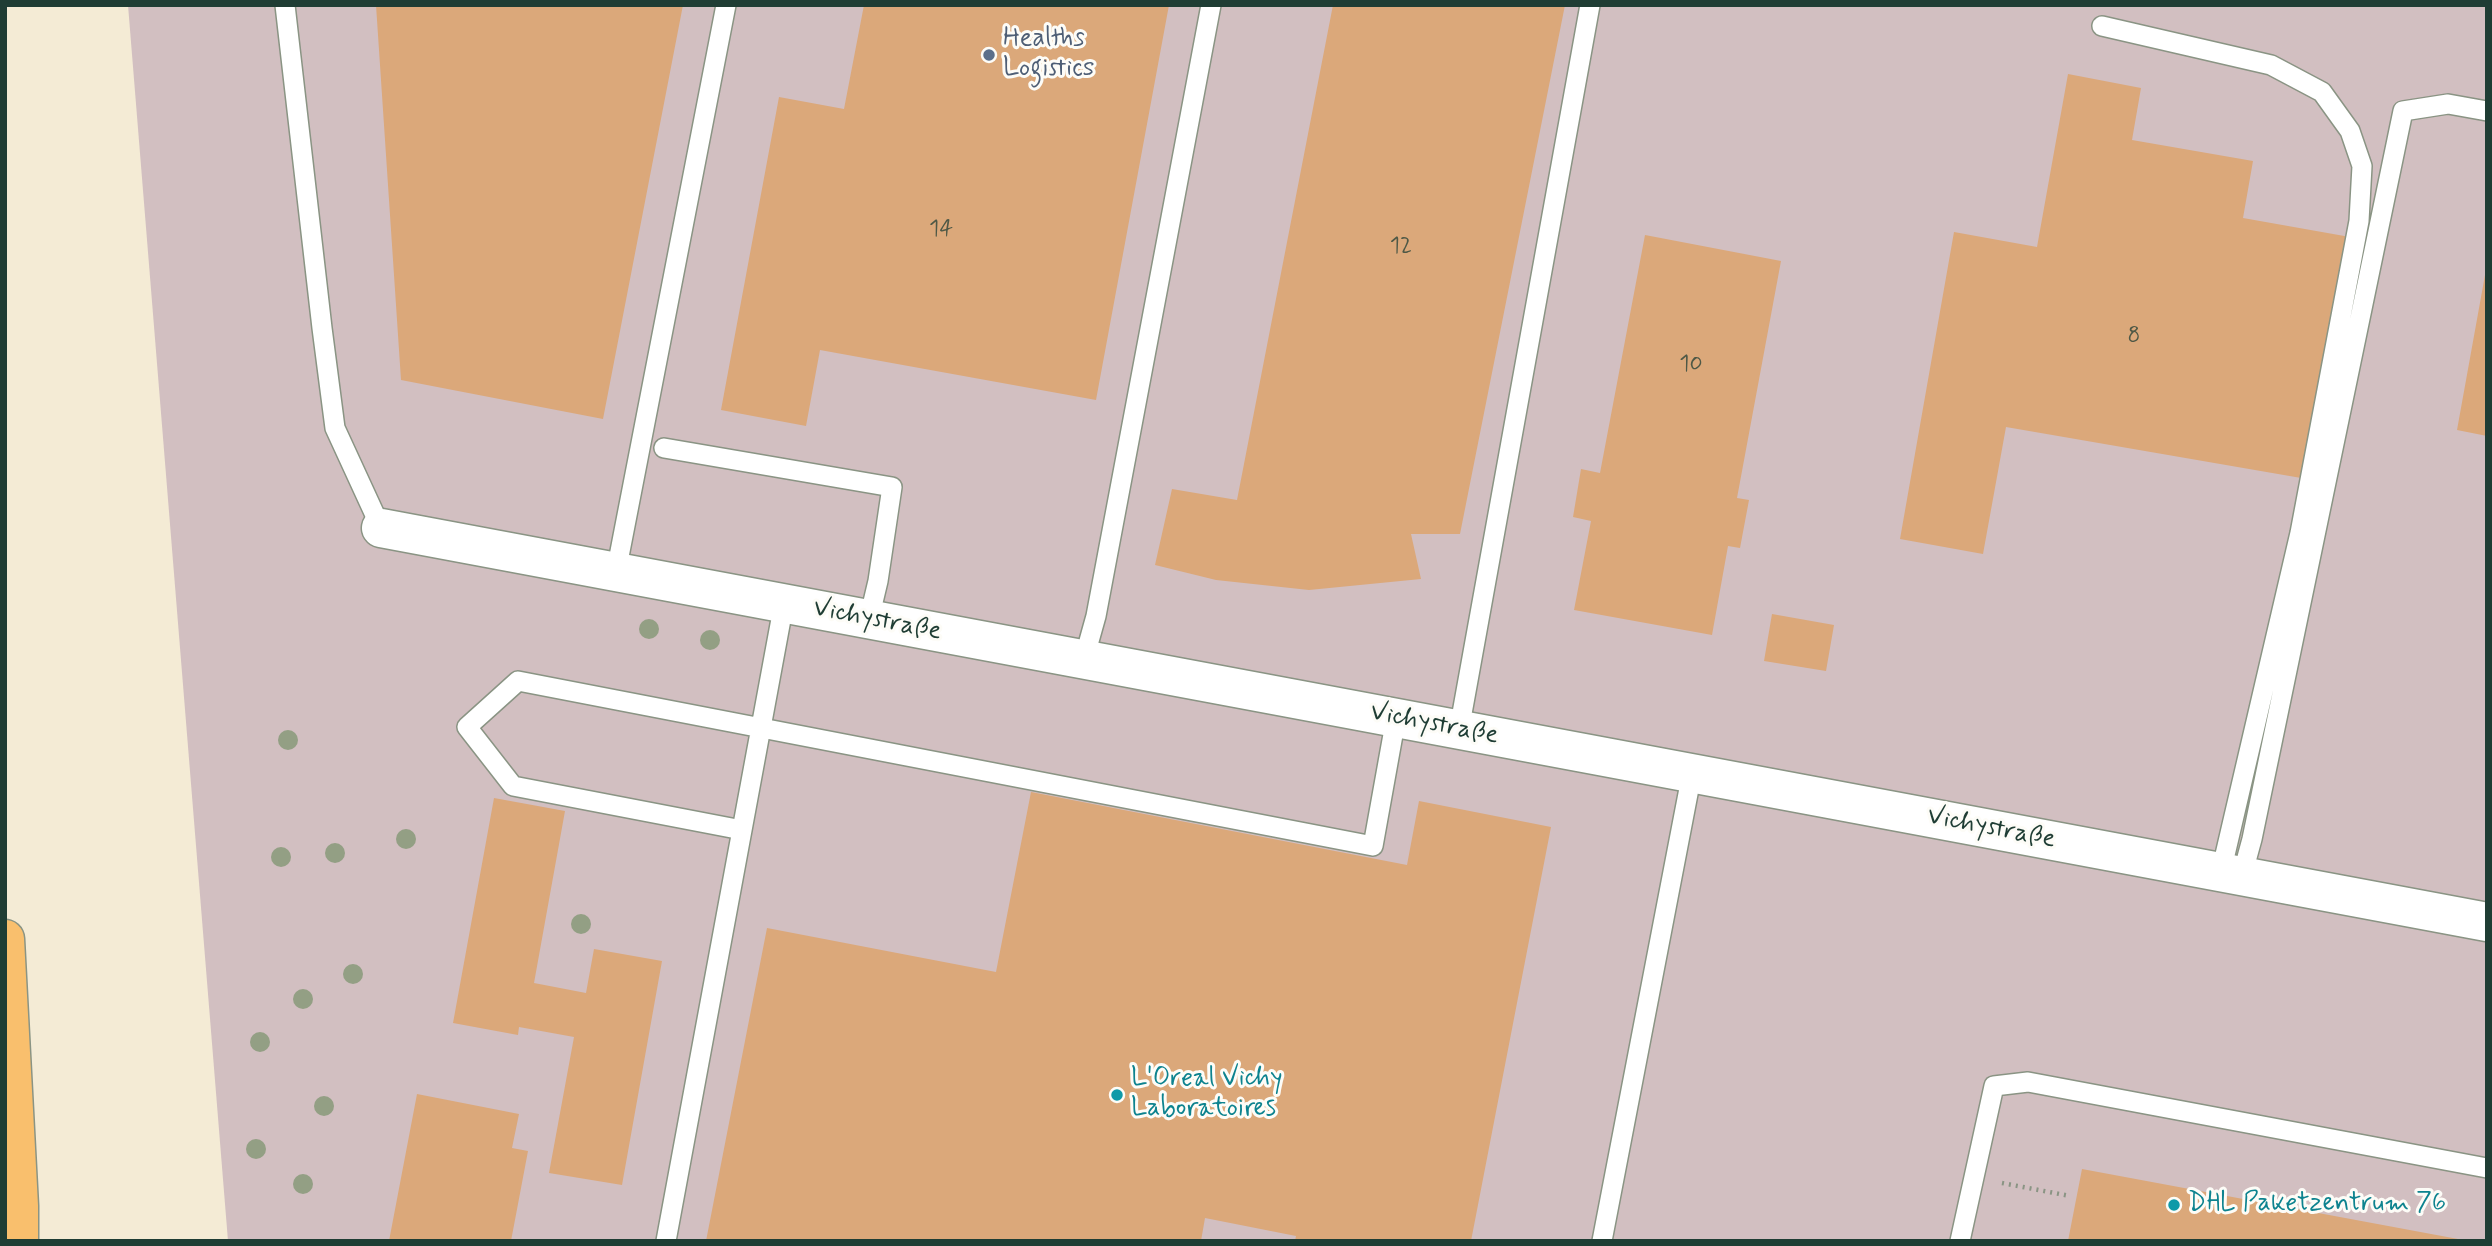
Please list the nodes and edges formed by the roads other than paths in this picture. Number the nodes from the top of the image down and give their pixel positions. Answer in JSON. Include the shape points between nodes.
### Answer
{"nodes":[{"id":1,"x":285,"y":5,"type":"edge"},
{"id":2,"x":726,"y":5,"type":"edge"},
{"id":3,"x":1211,"y":5,"type":"edge"},
{"id":4,"x":1590,"y":5,"type":"edge"},
{"id":5,"x":2102,"y":26,"type":"dead end"},
{"id":6,"x":2487,"y":111,"type":"edge"},
{"id":7,"x":664,"y":448,"type":"dead end"},
{"id":8,"x":381,"y":528,"type":"joint"},
{"id":9,"x":616,"y":572,"type":"junction"},
{"id":10,"x":784,"y":604,"type":"junction"},
{"id":11,"x":869,"y":619,"type":"junction"},
{"id":12,"x":1084,"y":659,"type":"junction"},
{"id":13,"x":1396,"y":718,"type":"junction"},
{"id":14,"x":761,"y":726,"type":"junction"},
{"id":15,"x":1459,"y":730,"type":"junction"},
{"id":16,"x":1692,"y":773,"type":"junction"},
{"id":17,"x":742,"y":830,"type":"junction"},
{"id":18,"x":2231,"y":874,"type":"junction"},
{"id":19,"x":2487,"y":922,"type":"edge"},
{"id":20,"x":5,"y":939,"type":"edge"},
{"id":21,"x":2487,"y":1167,"type":"edge"},
{"id":22,"x":19,"y":1241,"type":"edge"},
{"id":23,"x":666,"y":1241,"type":"edge"},
{"id":24,"x":1602,"y":1241,"type":"edge"},
{"id":25,"x":1960,"y":1241,"type":"edge"}],
"edges":[{"from":1,"to":8,"type":"lane","via":[[335,428]]},
{"from":2,"to":9,"type":"lane"},
{"from":3,"to":12,"type":"lane","via":[[1096,616]]},
{"from":4,"to":15,"type":"lane"},
{"from":5,"to":18,"type":"lane","via":[[2272,65],[2302,81],[2322,92],[2350,131],[2362,166],[2359,221]]},
{"from":6,"to":18,"type":"lane","via":[[2448,104],[2403,111],[2252,839]]},
{"from":7,"to":11,"type":"lane","via":[[892,487]]},
{"from":8,"to":9,"type":"street","name":"Vichystraße"},
{"from":9,"to":10,"type":"street","name":"Vichystraße"},
{"from":10,"to":11,"type":"street","name":"Vichystraße"},
{"from":10,"to":14,"type":"lane"},
{"from":11,"to":12,"type":"street","name":"Vichystraße"},
{"from":12,"to":13,"type":"street","name":"Vichystraße"},
{"from":13,"to":14,"type":"lane","via":[[1373,846]]},
{"from":13,"to":15,"type":"street","name":"Vichystraße"},
{"from":14,"to":17,"type":"lane"},
{"from":14,"to":17,"type":"lane","via":[[517,681],[467,727],[513,786]]},
{"from":15,"to":16,"type":"street","name":"Vichystraße"},
{"from":16,"to":18,"type":"street","name":"Vichystraße"},
{"from":16,"to":24,"type":"lane"},
{"from":17,"to":23,"type":"lane"},
{"from":18,"to":19,"type":"street","name":"Vichystraße"},
{"from":20,"to":22,"type":"highway"},
{"from":21,"to":25,"type":"lane","via":[[2028,1082],[1994,1086]]}]}
